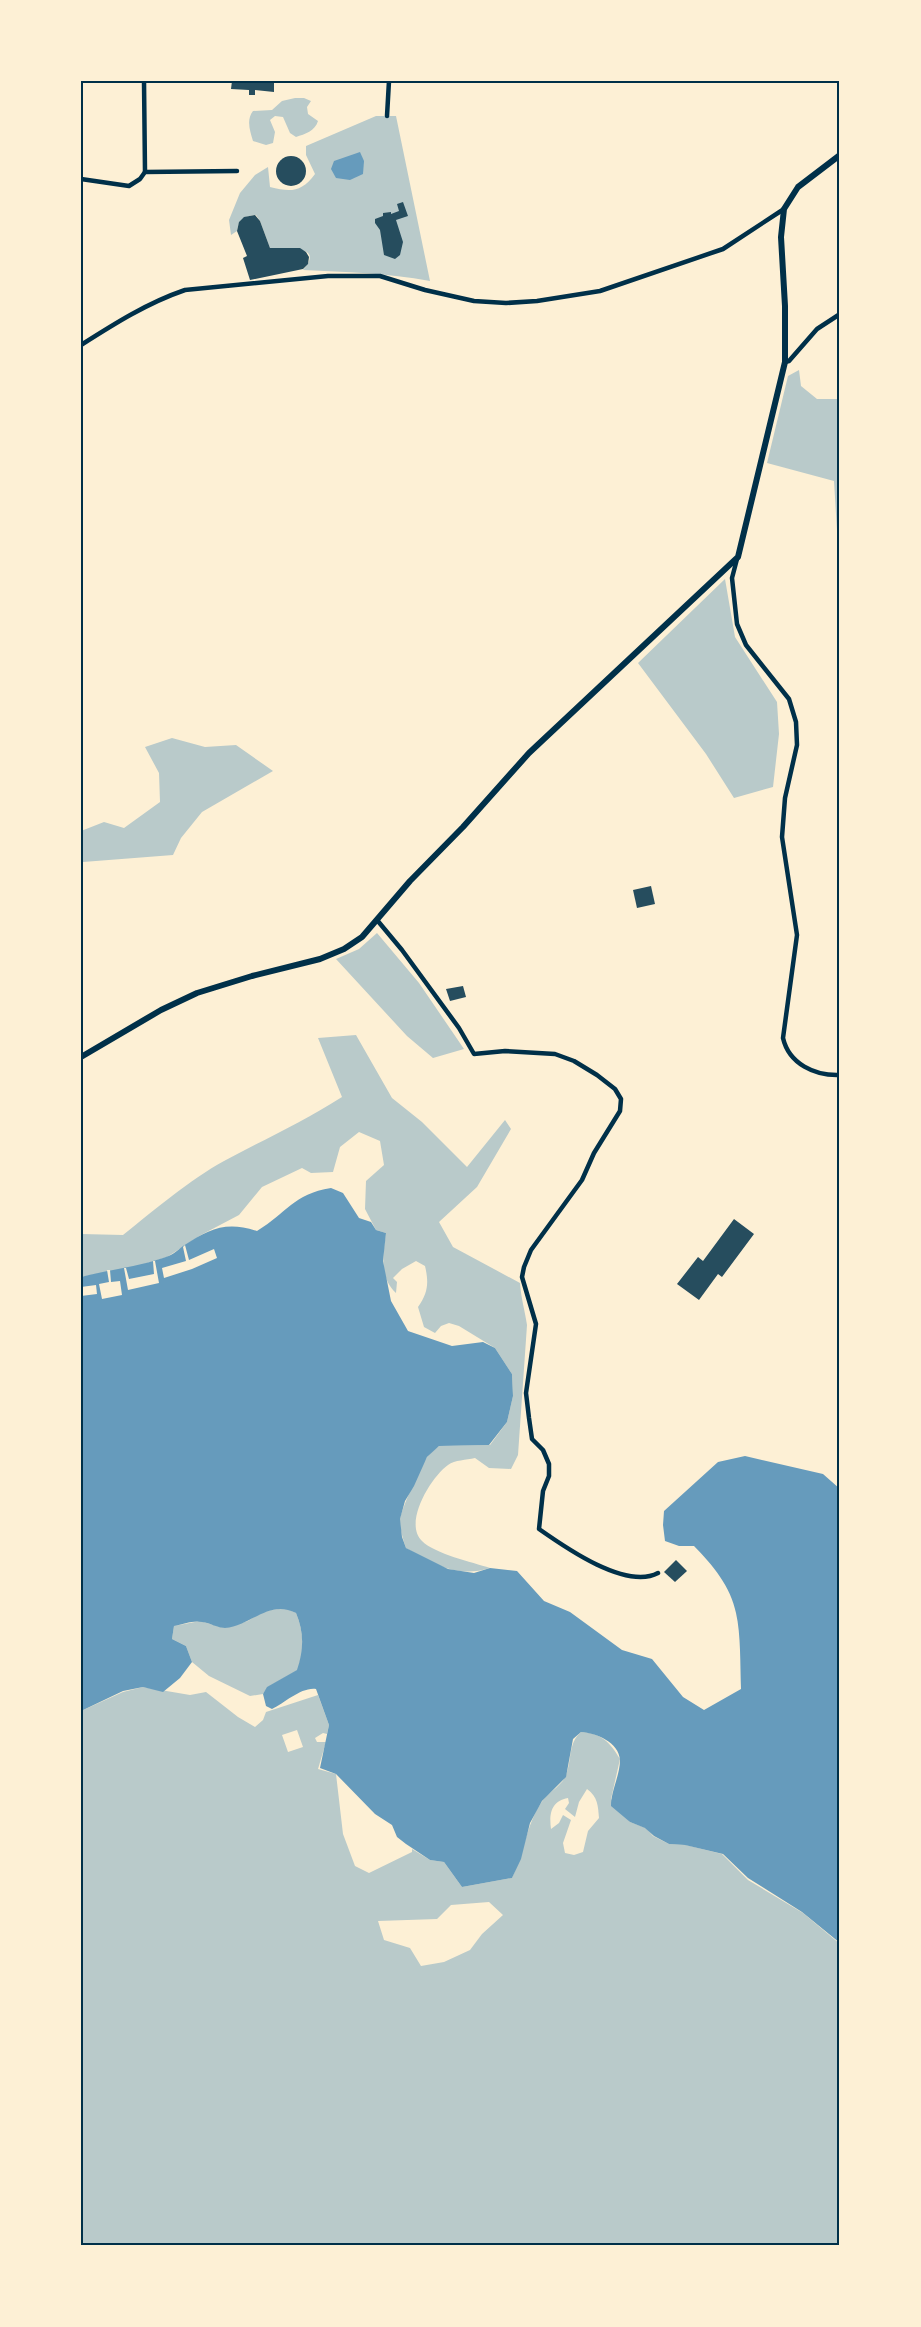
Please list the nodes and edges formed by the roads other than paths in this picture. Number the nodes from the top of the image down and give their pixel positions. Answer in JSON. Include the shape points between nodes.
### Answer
{"nodes":[{"id":1,"x":144,"y":81,"type":"edge"},
{"id":2,"x":389,"y":81,"type":"edge"},
{"id":3,"x":387,"y":116,"type":"dead end"},
{"id":4,"x":840,"y":154,"type":"edge"},
{"id":5,"x":237,"y":171,"type":"dead end"},
{"id":6,"x":145,"y":172,"type":"junction"},
{"id":7,"x":81,"y":179,"type":"edge"},
{"id":8,"x":784,"y":208,"type":"junction"},
{"id":9,"x":840,"y":314,"type":"edge"},
{"id":10,"x":81,"y":345,"type":"edge"},
{"id":11,"x":785,"y":362,"type":"junction"},
{"id":12,"x":738,"y":557,"type":"junction"},
{"id":13,"x":377,"y":920,"type":"junction"},
{"id":14,"x":81,"y":1057,"type":"edge"},
{"id":15,"x":840,"y":1075,"type":"edge"},
{"id":16,"x":658,"y":1573,"type":"dead end"}],
"edges":[{"from":1,"to":6,"type":"street"},
{"from":2,"to":3,"type":"street"},
{"from":4,"to":8,"type":"street","via":[[798,188]]},
{"from":5,"to":6,"type":"street"},
{"from":6,"to":7,"type":"street","via":[[129,186]]},
{"from":8,"to":10,"type":"street","via":[[723,249],[600,291],[537,301],[474,301],[380,276],[328,276],[185,290],[128,316]]},
{"from":8,"to":11,"type":"street","via":[[781,237]]},
{"from":9,"to":11,"type":"street","via":[[817,329]]},
{"from":11,"to":12,"type":"street"},
{"from":12,"to":13,"type":"street","via":[[530,753]]},
{"from":12,"to":15,"type":"street","via":[[732,578],[737,624],[746,645],[789,699],[796,722],[797,745],[785,798],[782,837],[797,935],[783,1038],[786,1051],[800,1065],[816,1073]]},
{"from":13,"to":14,"type":"street","via":[[344,950],[197,993]]},
{"from":13,"to":16,"type":"street","via":[[453,1019],[474,1054],[555,1054],[574,1061],[615,1089],[621,1099],[620,1111],[582,1180],[531,1250],[524,1267],[522,1278],[537,1324],[526,1393],[532,1439],[549,1464],[539,1529],[568,1550],[604,1568],[634,1577]]}]}
